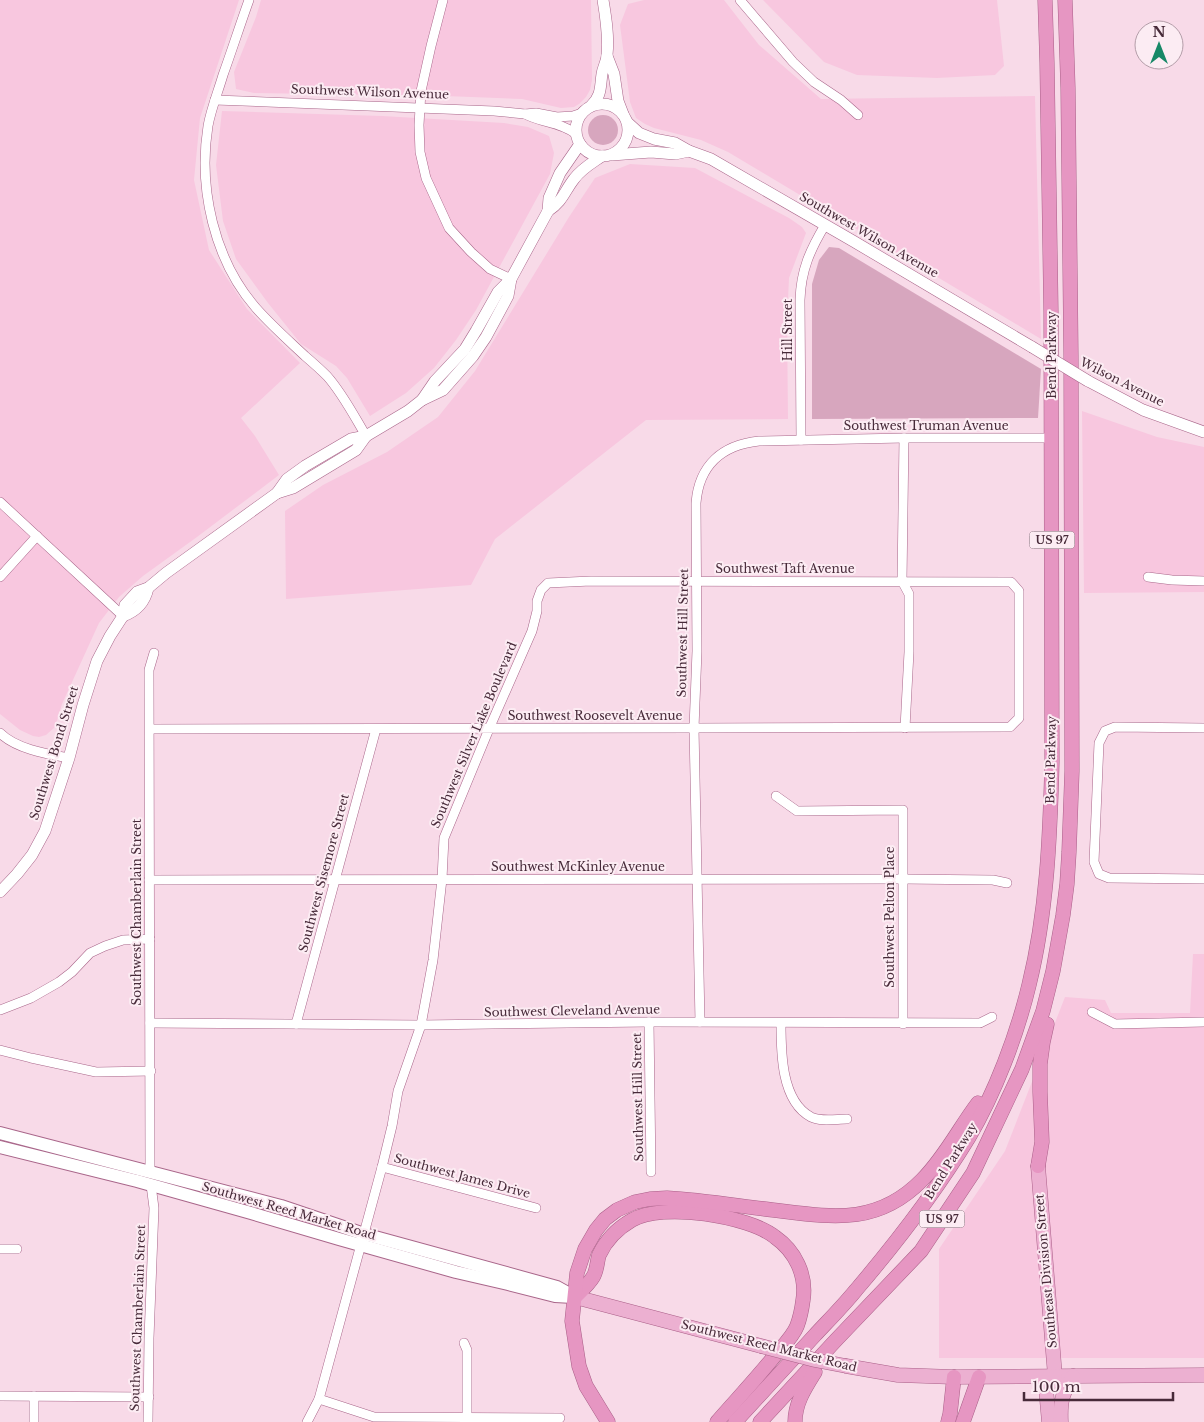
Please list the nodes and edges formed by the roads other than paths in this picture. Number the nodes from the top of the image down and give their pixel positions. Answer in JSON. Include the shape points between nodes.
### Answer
{"nodes":[{"id":1,"x":249,"y":0,"type":"edge"},
{"id":2,"x":443,"y":0,"type":"edge"},
{"id":3,"x":603,"y":0,"type":"edge"},
{"id":4,"x":740,"y":0,"type":"edge"},
{"id":5,"x":1045,"y":0,"type":"edge"},
{"id":6,"x":1065,"y":0,"type":"edge"},
{"id":7,"x":608,"y":56,"type":"junction"},
{"id":8,"x":215,"y":100,"type":"junction"},
{"id":9,"x":420,"y":108,"type":"junction"},
{"id":10,"x":587,"y":110,"type":"junction"},
{"id":11,"x":525,"y":114,"type":"junction"},
{"id":12,"x":858,"y":115,"type":"dead end"},
{"id":13,"x":625,"y":119,"type":"junction"},
{"id":14,"x":578,"y":139,"type":"junction"},
{"id":15,"x":689,"y":152,"type":"junction"},
{"id":16,"x":607,"y":155,"type":"junction"},
{"id":17,"x":548,"y":211,"type":"junction"},
{"id":18,"x":825,"y":225,"type":"junction"},
{"id":19,"x":511,"y":279,"type":"junction"},
{"id":20,"x":1032,"y":347,"type":"joint"},
{"id":21,"x":1204,"y":432,"type":"edge"},
{"id":22,"x":366,"y":436,"type":"junction"},
{"id":23,"x":904,"y":438,"type":"junction"},
{"id":24,"x":1052,"y":438,"type":"junction"},
{"id":25,"x":801,"y":440,"type":"junction"},
{"id":26,"x":0,"y":502,"type":"edge"},
{"id":27,"x":37,"y":536,"type":"junction"},
{"id":28,"x":1148,"y":576,"type":"dead end"},
{"id":29,"x":0,"y":577,"type":"edge"},
{"id":30,"x":697,"y":581,"type":"junction"},
{"id":31,"x":902,"y":581,"type":"junction"},
{"id":32,"x":1204,"y":581,"type":"edge"},
{"id":33,"x":548,"y":583,"type":"joint"},
{"id":34,"x":123,"y":616,"type":"junction"},
{"id":35,"x":154,"y":653,"type":"dead end"},
{"id":36,"x":1010,"y":727,"type":"joint"},
{"id":37,"x":694,"y":728,"type":"junction"},
{"id":38,"x":905,"y":728,"type":"junction"},
{"id":39,"x":1204,"y":728,"type":"edge"},
{"id":40,"x":150,"y":729,"type":"junction"},
{"id":41,"x":376,"y":729,"type":"junction"},
{"id":42,"x":489,"y":729,"type":"junction"},
{"id":43,"x":0,"y":733,"type":"edge"},
{"id":44,"x":69,"y":758,"type":"junction"},
{"id":45,"x":776,"y":796,"type":"dead end"},
{"id":46,"x":442,"y":879,"type":"junction"},
{"id":47,"x":697,"y":879,"type":"junction"},
{"id":48,"x":1204,"y":879,"type":"edge"},
{"id":49,"x":149,"y":880,"type":"junction"},
{"id":50,"x":335,"y":880,"type":"junction"},
{"id":51,"x":902,"y":880,"type":"junction"},
{"id":52,"x":1007,"y":883,"type":"dead end"},
{"id":53,"x":0,"y":892,"type":"edge"},
{"id":54,"x":150,"y":939,"type":"junction"},
{"id":55,"x":1053,"y":971,"type":"junction"},
{"id":56,"x":0,"y":1010,"type":"edge"},
{"id":57,"x":1092,"y":1012,"type":"dead end"},
{"id":58,"x":992,"y":1017,"type":"dead end"},
{"id":59,"x":649,"y":1022,"type":"junction"},
{"id":60,"x":700,"y":1022,"type":"junction"},
{"id":61,"x":1204,"y":1022,"type":"edge"},
{"id":62,"x":150,"y":1023,"type":"junction"},
{"id":63,"x":781,"y":1023,"type":"junction"},
{"id":64,"x":296,"y":1024,"type":"junction"},
{"id":65,"x":903,"y":1024,"type":"junction"},
{"id":66,"x":420,"y":1025,"type":"junction"},
{"id":67,"x":0,"y":1050,"type":"edge"},
{"id":68,"x":151,"y":1072,"type":"junction"},
{"id":69,"x":999,"y":1074,"type":"junction"},
{"id":70,"x":847,"y":1119,"type":"dead end"},
{"id":71,"x":0,"y":1133,"type":"edge"},
{"id":72,"x":0,"y":1147,"type":"edge"},
{"id":73,"x":1038,"y":1166,"type":"joint"},
{"id":74,"x":382,"y":1167,"type":"junction"},
{"id":75,"x":150,"y":1172,"type":"junction"},
{"id":76,"x":651,"y":1172,"type":"dead end"},
{"id":77,"x":151,"y":1185,"type":"junction"},
{"id":78,"x":536,"y":1208,"type":"dead end"},
{"id":79,"x":362,"y":1240,"type":"junction"},
{"id":80,"x":0,"y":1249,"type":"edge"},
{"id":81,"x":17,"y":1249,"type":"dead end"},
{"id":82,"x":575,"y":1297,"type":"junction"},
{"id":83,"x":836,"y":1340,"type":"junction"},
{"id":84,"x":464,"y":1343,"type":"dead end"},
{"id":85,"x":1204,"y":1375,"type":"edge"},
{"id":86,"x":1055,"y":1376,"type":"junction"},
{"id":87,"x":1073,"y":1376,"type":"junction"},
{"id":88,"x":954,"y":1377,"type":"junction"},
{"id":89,"x":979,"y":1377,"type":"junction"},
{"id":90,"x":0,"y":1396,"type":"edge"},
{"id":91,"x":34,"y":1396,"type":"junction"},
{"id":92,"x":148,"y":1397,"type":"junction"},
{"id":93,"x":319,"y":1399,"type":"junction"},
{"id":94,"x":467,"y":1417,"type":"junction"},
{"id":95,"x":560,"y":1418,"type":"dead end"},
{"id":96,"x":34,"y":1422,"type":"edge"},
{"id":97,"x":148,"y":1422,"type":"edge"},
{"id":98,"x":307,"y":1422,"type":"edge"},
{"id":99,"x":608,"y":1422,"type":"edge"},
{"id":100,"x":717,"y":1422,"type":"edge"},
{"id":101,"x":735,"y":1422,"type":"edge"},
{"id":102,"x":760,"y":1422,"type":"edge"},
{"id":103,"x":796,"y":1422,"type":"edge"},
{"id":104,"x":948,"y":1422,"type":"edge"},
{"id":105,"x":963,"y":1422,"type":"edge"},
{"id":106,"x":1049,"y":1422,"type":"edge"},
{"id":107,"x":1061,"y":1422,"type":"edge"}],
"edges":[{"from":1,"to":8,"type":"street"},
{"from":2,"to":9,"type":"street","via":[[421,91]]},
{"from":3,"to":7,"type":"street"},
{"from":4,"to":12,"type":"street","via":[[793,62]]},
{"from":5,"to":24,"type":"highway","name":"Bend Parkway","number":"US 97"},
{"from":6,"to":55,"type":"highway","name":"Bend Parkway","number":"US 97","via":[[1071,346],[1071,788],[1067,884]]},
{"from":7,"to":10,"type":"street","via":[[597,100]]},
{"from":7,"to":13,"type":"street"},
{"from":8,"to":9,"type":"street","name":"Southwest Wilson Avenue"},
{"from":8,"to":22,"type":"street","via":[[208,125],[205,162],[209,206],[223,254],[247,297],[326,375]]},
{"from":9,"to":11,"type":"street","name":"Southwest Wilson Avenue"},
{"from":9,"to":19,"type":"street","via":[[420,152],[426,178],[449,228],[490,269]]},
{"from":10,"to":11,"type":"street","name":"Southwest Wilson Avenue","via":[[557,117]]},
{"from":10,"to":13,"type":"street","via":[[609,104],[617,108]]},
{"from":10,"to":14,"type":"street","via":[[576,126]]},
{"from":11,"to":14,"type":"street","name":"Southwest Wilson Avenue","via":[[570,129]]},
{"from":13,"to":15,"type":"street","name":"Southwest Wilson Avenue","via":[[639,133],[675,143]]},
{"from":13,"to":16,"type":"street","via":[[628,131],[624,145]]},
{"from":14,"to":16,"type":"street","via":[[586,151]]},
{"from":14,"to":17,"type":"street","name":"Southwest Bond Street","via":[[548,198]]},
{"from":15,"to":16,"type":"street","name":"Southwest Wilson Avenue"},
{"from":15,"to":18,"type":"street","name":"Southwest Wilson Avenue","via":[[711,159]]},
{"from":16,"to":17,"type":"street","name":"Southwest Bond Street","via":[[584,168],[558,204]]},
{"from":17,"to":19,"type":"street","name":"Southwest Bond Street"},
{"from":18,"to":20,"type":"street","name":"Southwest Wilson Avenue"},
{"from":18,"to":25,"type":"street","name":"Hill Street","via":[[807,259],[800,288]]},
{"from":19,"to":22,"type":"street","name":"Southwest Bond Street","via":[[508,296],[486,337],[443,390]]},
{"from":20,"to":21,"type":"street","name":"Wilson Avenue","bridge":true,"via":[[1143,410]]},
{"from":22,"to":34,"type":"street","name":"Southwest Bond Street","via":[[356,450],[294,488],[277,493],[166,573],[148,588],[139,606]]},
{"from":23,"to":24,"type":"street","name":"Southwest Truman Avenue"},
{"from":23,"to":25,"type":"street","name":"Southwest Truman Avenue"},
{"from":23,"to":31,"type":"street"},
{"from":24,"to":69,"type":"highway","name":"Bend Parkway","number":"US 97","via":[[1052,762],[1045,899],[1029,985]]},
{"from":25,"to":30,"type":"street","name":"Southwest Hill Street","via":[[740,444],[722,452],[709,466],[697,496]]},
{"from":26,"to":27,"type":"street"},
{"from":27,"to":29,"type":"street"},
{"from":27,"to":34,"type":"street"},
{"from":28,"to":32,"type":"street"},
{"from":30,"to":31,"type":"street","name":"Southwest Taft Avenue"},
{"from":30,"to":33,"type":"street","name":"Southwest Taft Avenue"},
{"from":30,"to":37,"type":"street","name":"Southwest Hill Street"},
{"from":31,"to":36,"type":"street","name":"Southwest Taft Avenue","via":[[1011,582],[1019,590],[1019,718]]},
{"from":31,"to":38,"type":"street","via":[[909,594]]},
{"from":33,"to":42,"type":"street","name":"Southwest Silver Lake Boulevard","via":[[541,590],[532,631]]},
{"from":34,"to":44,"type":"street","name":"Southwest Bond Street","via":[[98,661]]},
{"from":35,"to":40,"type":"street","name":"Southwest Chamberlain Street","via":[[149,670]]},
{"from":36,"to":38,"type":"street","name":"Southwest Roosevelt Avenue"},
{"from":37,"to":38,"type":"street","name":"Southwest Roosevelt Avenue"},
{"from":37,"to":42,"type":"street","name":"Southwest Roosevelt Avenue"},
{"from":37,"to":47,"type":"street","name":"Southwest Hill Street"},
{"from":39,"to":48,"type":"street","via":[[1115,727],[1105,731],[1099,743],[1094,862],[1099,874],[1109,878]]},
{"from":40,"to":41,"type":"street","name":"Southwest Roosevelt Avenue"},
{"from":40,"to":49,"type":"street","name":"Southwest Chamberlain Street"},
{"from":41,"to":42,"type":"street","name":"Southwest Roosevelt Avenue"},
{"from":41,"to":50,"type":"street","name":"Southwest Sisemore Street"},
{"from":42,"to":46,"type":"street","name":"Southwest Silver Lake Boulevard","via":[[444,838]]},
{"from":43,"to":44,"type":"street","via":[[7,740]]},
{"from":44,"to":53,"type":"street","name":"Southwest Bond Street","via":[[45,831],[32,856]]},
{"from":45,"to":51,"type":"street","name":"Southwest Pelton Place","via":[[797,811],[903,810]]},
{"from":46,"to":47,"type":"street","name":"Southwest McKinley Avenue"},
{"from":46,"to":50,"type":"street","name":"Southwest McKinley Avenue"},
{"from":46,"to":66,"type":"street","name":"Southwest Silver Lake Boulevard","via":[[433,960]]},
{"from":47,"to":51,"type":"street","name":"Southwest McKinley Avenue"},
{"from":47,"to":60,"type":"street","name":"Southwest Hill Street"},
{"from":49,"to":50,"type":"street","name":"Southwest McKinley Avenue"},
{"from":49,"to":54,"type":"street","name":"Southwest Chamberlain Street"},
{"from":50,"to":64,"type":"street","name":"Southwest Sisemore Street"},
{"from":51,"to":52,"type":"street","name":"Southwest McKinley Avenue","via":[[993,880]]},
{"from":51,"to":65,"type":"street","name":"Southwest Pelton Place"},
{"from":54,"to":56,"type":"street","via":[[122,940],[90,953],[59,982]]},
{"from":54,"to":62,"type":"street","name":"Southwest Chamberlain Street"},
{"from":55,"to":73,"type":"highway","via":[[1049,1020],[1040,1064],[1042,1142]]},
{"from":55,"to":83,"type":"highway","name":"Bend Parkway","number":"US 97","via":[[1022,1070],[972,1173],[921,1251]]},
{"from":57,"to":61,"type":"street","via":[[1115,1024]]},
{"from":58,"to":65,"type":"street","name":"Southwest Cleveland Avenue","via":[[980,1023]]},
{"from":59,"to":60,"type":"street","name":"Southwest Cleveland Avenue"},
{"from":59,"to":66,"type":"street","name":"Southwest Cleveland Avenue"},
{"from":59,"to":76,"type":"street","name":"Southwest Hill Street"},
{"from":60,"to":63,"type":"street","name":"Southwest Cleveland Avenue"},
{"from":62,"to":64,"type":"street","name":"Southwest Cleveland Avenue"},
{"from":62,"to":68,"type":"street","name":"Southwest Chamberlain Street"},
{"from":63,"to":65,"type":"street","name":"Southwest Cleveland Avenue"},
{"from":63,"to":70,"type":"street","via":[[784,1070],[796,1101],[812,1117]]},
{"from":64,"to":66,"type":"street","name":"Southwest Cleveland Avenue"},
{"from":66,"to":74,"type":"street","name":"Southwest Silver Lake Boulevard","via":[[398,1091]]},
{"from":67,"to":68,"type":"street","via":[[96,1072]]},
{"from":68,"to":75,"type":"street","name":"Southwest Chamberlain Street"},
{"from":69,"to":82,"type":"highway","via":[[922,1180],[892,1203],[866,1213],[836,1217],[684,1199],[659,1198],[635,1202],[617,1210],[596,1230],[577,1273]]},
{"from":69,"to":101,"type":"highway","name":"Bend Parkway","number":"US 97","via":[[969,1136],[920,1210],[855,1291]]},
{"from":71,"to":75,"type":"main road","name":"Southwest Reed Market Road"},
{"from":72,"to":77,"type":"main road","name":"Southwest Reed Market Road"},
{"from":73,"to":86,"type":"main road","name":"Southeast Division Street"},
{"from":74,"to":78,"type":"street","name":"Southwest James Drive"},
{"from":74,"to":79,"type":"street","name":"Southwest Silver Lake Boulevard"},
{"from":75,"to":79,"type":"main road","name":"Southwest Reed Market Road","via":[[281,1206]]},
{"from":77,"to":79,"type":"main road","name":"Southwest Reed Market Road"},
{"from":77,"to":92,"type":"street","name":"Southwest Chamberlain Street","via":[[154,1208]]},
{"from":79,"to":82,"type":"main road","name":"Southwest Reed Market Road","via":[[557,1287]]},
{"from":79,"to":93,"type":"street","name":"Southwest Silver Lake Boulevard"},
{"from":80,"to":81,"type":"street"},
{"from":82,"to":88,"type":"main road","name":"Southwest Reed Market Road","bridge":true,"via":[[815,1360],[898,1375]]},
{"from":82,"to":99,"type":"highway","via":[[572,1321],[579,1366],[586,1386]]},
{"from":82,"to":100,"type":"highway","via":[[593,1277],[604,1245],[618,1229],[647,1214],[681,1212],[718,1216],[775,1236],[798,1263],[804,1296],[800,1316],[793,1334]]},
{"from":83,"to":102,"type":"highway","name":"Bend Parkway","number":"US 97"},
{"from":83,"to":103,"type":"highway","via":[[803,1390]]},
{"from":84,"to":94,"type":"street","via":[[467,1350]]},
{"from":85,"to":87,"type":"main road","name":"Southwest Reed Market Road"},
{"from":86,"to":87,"type":"main road","name":"Southwest Reed Market Road"},
{"from":86,"to":89,"type":"main road","name":"Southwest Reed Market Road"},
{"from":86,"to":106,"type":"main road","via":[[1046,1388]]},
{"from":87,"to":107,"type":"main road","via":[[1060,1403]]},
{"from":88,"to":89,"type":"main road","name":"Southwest Reed Market Road"},
{"from":88,"to":104,"type":"highway"},
{"from":89,"to":105,"type":"highway"},
{"from":90,"to":91,"type":"street"},
{"from":91,"to":92,"type":"street"},
{"from":91,"to":96,"type":"street"},
{"from":92,"to":97,"type":"street","name":"Southwest Chamberlain Street"},
{"from":93,"to":94,"type":"street","via":[[374,1417]]},
{"from":93,"to":98,"type":"street","name":"Southwest Silver Lake Boulevard"},
{"from":94,"to":95,"type":"street"}]}
